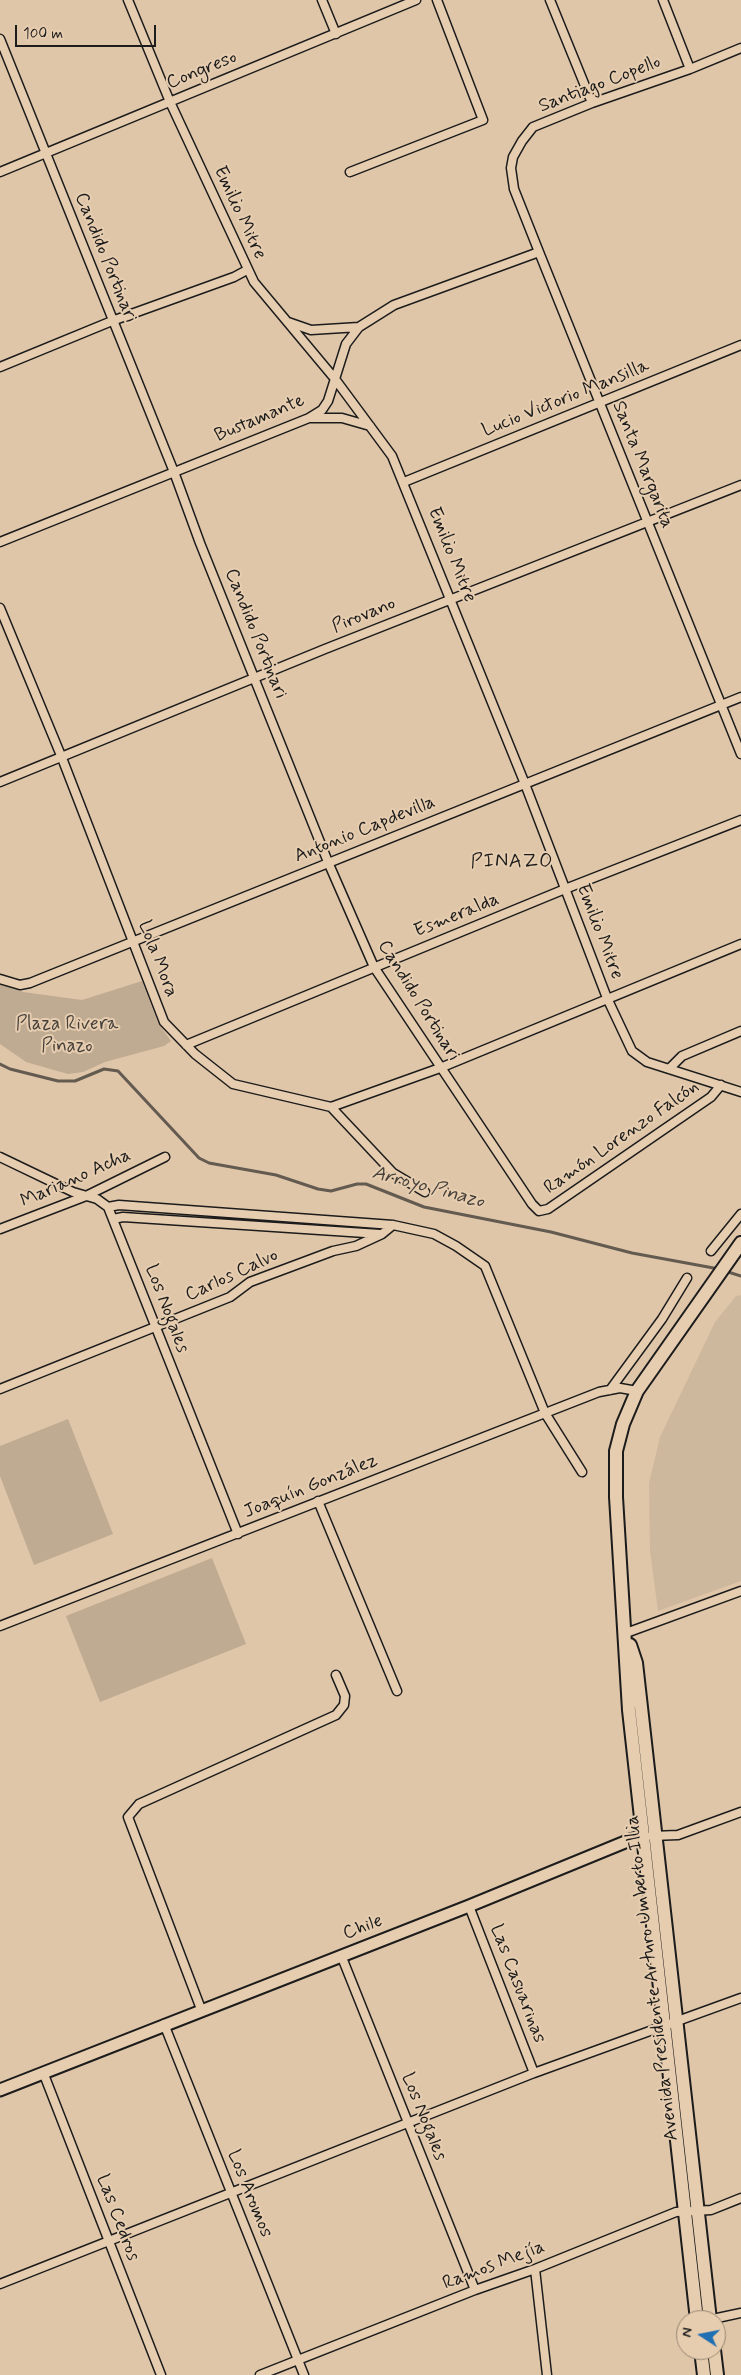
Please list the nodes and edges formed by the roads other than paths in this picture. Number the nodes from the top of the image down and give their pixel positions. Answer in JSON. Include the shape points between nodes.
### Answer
{"nodes":[{"id":1,"x":128,"y":0,"type":"edge"},
{"id":2,"x":322,"y":0,"type":"edge"},
{"id":3,"x":416,"y":0,"type":"edge"},
{"id":4,"x":437,"y":0,"type":"edge"},
{"id":5,"x":550,"y":0,"type":"edge"},
{"id":6,"x":664,"y":0,"type":"edge"},
{"id":7,"x":336,"y":34,"type":"junction"},
{"id":8,"x":0,"y":39,"type":"edge"},
{"id":9,"x":741,"y":48,"type":"edge"},
{"id":10,"x":690,"y":69,"type":"junction"},
{"id":11,"x":170,"y":102,"type":"junction"},
{"id":12,"x":592,"y":103,"type":"junction"},
{"id":13,"x":46,"y":153,"type":"junction"},
{"id":14,"x":0,"y":172,"type":"edge"},
{"id":15,"x":350,"y":172,"type":"dead end"},
{"id":16,"x":514,"y":188,"type":"joint"},
{"id":17,"x":538,"y":252,"type":"junction"},
{"id":18,"x":248,"y":270,"type":"junction"},
{"id":19,"x":112,"y":321,"type":"junction"},
{"id":20,"x":288,"y":322,"type":"junction"},
{"id":21,"x":359,"y":327,"type":"junction"},
{"id":22,"x":741,"y":345,"type":"edge"},
{"id":23,"x":0,"y":367,"type":"edge"},
{"id":24,"x":335,"y":379,"type":"junction"},
{"id":25,"x":600,"y":403,"type":"junction"},
{"id":26,"x":309,"y":418,"type":"junction"},
{"id":27,"x":370,"y":426,"type":"junction"},
{"id":28,"x":174,"y":472,"type":"junction"},
{"id":29,"x":404,"y":482,"type":"junction"},
{"id":30,"x":741,"y":485,"type":"edge"},
{"id":31,"x":648,"y":522,"type":"junction"},
{"id":32,"x":0,"y":542,"type":"edge"},
{"id":33,"x":451,"y":599,"type":"junction"},
{"id":34,"x":0,"y":608,"type":"edge"},
{"id":35,"x":256,"y":678,"type":"junction"},
{"id":36,"x":741,"y":697,"type":"edge"},
{"id":37,"x":722,"y":705,"type":"junction"},
{"id":38,"x":741,"y":754,"type":"edge"},
{"id":39,"x":62,"y":758,"type":"junction"},
{"id":40,"x":0,"y":782,"type":"edge"},
{"id":41,"x":525,"y":784,"type":"junction"},
{"id":42,"x":741,"y":820,"type":"edge"},
{"id":43,"x":328,"y":862,"type":"junction"},
{"id":44,"x":565,"y":889,"type":"junction"},
{"id":45,"x":133,"y":942,"type":"junction"},
{"id":46,"x":741,"y":944,"type":"edge"},
{"id":47,"x":374,"y":967,"type":"junction"},
{"id":48,"x":0,"y":979,"type":"edge"},
{"id":49,"x":607,"y":998,"type":"junction"},
{"id":50,"x":741,"y":1031,"type":"edge"},
{"id":51,"x":186,"y":1044,"type":"junction"},
{"id":52,"x":440,"y":1068,"type":"junction"},
{"id":53,"x":669,"y":1069,"type":"junction"},
{"id":54,"x":721,"y":1085,"type":"junction"},
{"id":55,"x":741,"y":1092,"type":"edge"},
{"id":56,"x":332,"y":1107,"type":"junction"},
{"id":57,"x":0,"y":1157,"type":"edge"},
{"id":58,"x":165,"y":1157,"type":"dead end"},
{"id":59,"x":425,"y":1192,"type":"dead end"},
{"id":60,"x":86,"y":1196,"type":"junction"},
{"id":61,"x":108,"y":1207,"type":"junction"},
{"id":62,"x":539,"y":1211,"type":"joint"},
{"id":63,"x":741,"y":1214,"type":"edge"},
{"id":64,"x":113,"y":1219,"type":"junction"},
{"id":65,"x":393,"y":1225,"type":"junction"},
{"id":66,"x":0,"y":1229,"type":"edge"},
{"id":67,"x":382,"y":1234,"type":"junction"},
{"id":68,"x":741,"y":1243,"type":"edge"},
{"id":69,"x":711,"y":1251,"type":"dead end"},
{"id":70,"x":687,"y":1278,"type":"dead end"},
{"id":71,"x":156,"y":1328,"type":"junction"},
{"id":72,"x":0,"y":1389,"type":"edge"},
{"id":73,"x":610,"y":1390,"type":"junction"},
{"id":74,"x":637,"y":1390,"type":"junction"},
{"id":75,"x":545,"y":1412,"type":"junction"},
{"id":76,"x":582,"y":1472,"type":"dead end"},
{"id":77,"x":318,"y":1501,"type":"junction"},
{"id":78,"x":238,"y":1534,"type":"junction"},
{"id":79,"x":741,"y":1591,"type":"edge"},
{"id":80,"x":0,"y":1626,"type":"edge"},
{"id":81,"x":626,"y":1633,"type":"junction"},
{"id":82,"x":336,"y":1674,"type":"dead end"},
{"id":83,"x":397,"y":1691,"type":"dead end"},
{"id":84,"x":741,"y":1812,"type":"edge"},
{"id":85,"x":649,"y":1836,"type":"junction"},
{"id":86,"x":469,"y":1906,"type":"junction"},
{"id":87,"x":341,"y":1954,"type":"junction"},
{"id":88,"x":741,"y":1998,"type":"edge"},
{"id":89,"x":201,"y":2009,"type":"junction"},
{"id":90,"x":164,"y":2024,"type":"junction"},
{"id":91,"x":671,"y":2024,"type":"junction"},
{"id":92,"x":43,"y":2072,"type":"junction"},
{"id":93,"x":534,"y":2073,"type":"junction"},
{"id":94,"x":0,"y":2090,"type":"edge"},
{"id":95,"x":408,"y":2124,"type":"junction"},
{"id":96,"x":231,"y":2193,"type":"junction"},
{"id":97,"x":741,"y":2198,"type":"edge"},
{"id":98,"x":685,"y":2210,"type":"junction"},
{"id":99,"x":699,"y":2210,"type":"junction"},
{"id":100,"x":109,"y":2242,"type":"junction"},
{"id":101,"x":535,"y":2269,"type":"junction"},
{"id":102,"x":0,"y":2284,"type":"edge"},
{"id":103,"x":475,"y":2290,"type":"junction"},
{"id":104,"x":696,"y":2310,"type":"edge"},
{"id":105,"x":709,"y":2310,"type":"edge"},
{"id":106,"x":741,"y":2313,"type":"edge"},
{"id":107,"x":726,"y":2316,"type":"edge"},
{"id":108,"x":298,"y":2360,"type":"junction"},
{"id":109,"x":702,"y":2360,"type":"edge"},
{"id":110,"x":715,"y":2360,"type":"edge"},
{"id":111,"x":161,"y":2375,"type":"edge"},
{"id":112,"x":260,"y":2375,"type":"edge"},
{"id":113,"x":304,"y":2375,"type":"edge"},
{"id":114,"x":547,"y":2375,"type":"edge"},
{"id":115,"x":704,"y":2375,"type":"edge"},
{"id":116,"x":717,"y":2375,"type":"edge"}],
"edges":[{"from":1,"to":11,"type":"street","name":"Emilio Mitre"},
{"from":2,"to":7,"type":"street"},
{"from":3,"to":7,"type":"street","name":"Congreso"},
{"from":4,"to":15,"type":"street","via":[[483,120]]},
{"from":5,"to":12,"type":"street"},
{"from":6,"to":10,"type":"street"},
{"from":7,"to":11,"type":"street","name":"Congreso"},
{"from":8,"to":13,"type":"street","name":"Candido Portinari"},
{"from":9,"to":10,"type":"street","name":"Santiago Copello"},
{"from":10,"to":12,"type":"street","name":"Santiago Copello"},
{"from":11,"to":13,"type":"street","name":"Congreso"},
{"from":11,"to":18,"type":"street","name":"Emilio Mitre"},
{"from":12,"to":16,"type":"street","name":"Santiago Copello","via":[[533,128],[513,157]]},
{"from":13,"to":14,"type":"street","name":"Congreso"},
{"from":13,"to":19,"type":"street","name":"Candido Portinari"},
{"from":16,"to":17,"type":"street","name":"Santa Margarita"},
{"from":17,"to":21,"type":"street","name":"Bustamante","via":[[394,305]]},
{"from":17,"to":25,"type":"street","name":"Santa Margarita"},
{"from":18,"to":19,"type":"street"},
{"from":18,"to":20,"type":"street","name":"Emilio Mitre","via":[[254,282]]},
{"from":19,"to":23,"type":"street"},
{"from":19,"to":28,"type":"street","name":"Candido Portinari"},
{"from":20,"to":21,"type":"street","via":[[311,330]]},
{"from":20,"to":24,"type":"street","name":"Emilio Mitre"},
{"from":21,"to":24,"type":"street","name":"Bustamante","via":[[346,344]]},
{"from":22,"to":25,"type":"street","name":"Lucio Victorio Mansilla"},
{"from":24,"to":26,"type":"street","name":"Bustamante","via":[[322,410]]},
{"from":24,"to":27,"type":"street","name":"Emilio Mitre"},
{"from":25,"to":29,"type":"street","name":"Lucio Victorio Mansilla"},
{"from":25,"to":31,"type":"street","name":"Santa Margarita"},
{"from":26,"to":27,"type":"street","via":[[342,418]]},
{"from":26,"to":28,"type":"street","name":"Bustamante"},
{"from":27,"to":29,"type":"street","name":"Emilio Mitre","via":[[392,456]]},
{"from":28,"to":32,"type":"street","name":"Bustamante"},
{"from":28,"to":35,"type":"street","name":"Candido Portinari"},
{"from":29,"to":33,"type":"street","name":"Emilio Mitre"},
{"from":30,"to":31,"type":"street","name":"Pirovano"},
{"from":31,"to":33,"type":"street","name":"Pirovano"},
{"from":31,"to":37,"type":"street","name":"Santa Margarita"},
{"from":33,"to":35,"type":"street","name":"Pirovano"},
{"from":33,"to":41,"type":"street","name":"Emilio Mitre"},
{"from":34,"to":39,"type":"street","name":"Lola Mora"},
{"from":35,"to":39,"type":"street","name":"Pirovano"},
{"from":35,"to":43,"type":"street","name":"Candido Portinari"},
{"from":36,"to":37,"type":"street","name":"Antonio Capdevilla"},
{"from":37,"to":38,"type":"street","name":"Santa Margarita"},
{"from":37,"to":41,"type":"street","name":"Antonio Capdevilla"},
{"from":39,"to":40,"type":"street","name":"Pirovano"},
{"from":39,"to":45,"type":"street","name":"Lola Mora"},
{"from":41,"to":43,"type":"street","name":"Antonio Capdevilla"},
{"from":41,"to":44,"type":"street","name":"Emilio Mitre"},
{"from":42,"to":44,"type":"street","name":"Esmeralda"},
{"from":43,"to":45,"type":"street","name":"Antonio Capdevilla"},
{"from":43,"to":47,"type":"street","name":"Candido Portinari"},
{"from":44,"to":47,"type":"street","name":"Esmeralda"},
{"from":44,"to":49,"type":"street","name":"Emilio Mitre"},
{"from":45,"to":48,"type":"street","name":"Antonio Capdevilla","via":[[30,983],[20,985]]},
{"from":45,"to":51,"type":"street","name":"Lola Mora","via":[[164,1022]]},
{"from":46,"to":49,"type":"street"},
{"from":47,"to":51,"type":"street","name":"Esmeralda"},
{"from":47,"to":52,"type":"street","name":"Candido Portinari"},
{"from":49,"to":52,"type":"street"},
{"from":49,"to":53,"type":"street","name":"Emilio Mitre","via":[[632,1051],[647,1062]]},
{"from":50,"to":53,"type":"street","name":"Ramón Lorenzo Falcón","via":[[682,1056]]},
{"from":51,"to":56,"type":"street","name":"Lola Mora","via":[[233,1084]]},
{"from":52,"to":56,"type":"street"},
{"from":52,"to":62,"type":"street","name":"Candido Portinari"},
{"from":53,"to":54,"type":"street","name":"Emilio Mitre"},
{"from":54,"to":55,"type":"street","name":"Emilio Mitre"},
{"from":54,"to":62,"type":"street","name":"Ramón Lorenzo Falcón","via":[[711,1097],[634,1152],[548,1209]]},
{"from":56,"to":59,"type":"street","via":[[393,1173]]},
{"from":57,"to":60,"type":"street"},
{"from":58,"to":60,"type":"street","name":"Mariano Acha"},
{"from":60,"to":61,"type":"street"},
{"from":60,"to":66,"type":"street","name":"Mariano Acha"},
{"from":61,"to":64,"type":"street","name":"Los Nogales"},
{"from":61,"to":65,"type":"street","via":[[119,1205]]},
{"from":63,"to":69,"type":"street"},
{"from":64,"to":67,"type":"street","via":[[123,1217]]},
{"from":64,"to":71,"type":"street","name":"Los Nogales"},
{"from":65,"to":67,"type":"street","name":"Carlos Calvo"},
{"from":65,"to":75,"type":"street","via":[[434,1234],[485,1266]]},
{"from":67,"to":71,"type":"street","name":"Carlos Calvo","via":[[250,1282],[230,1297]]},
{"from":68,"to":74,"type":"main road","name":"Avenida Presidente Arturo Umberto Illia"},
{"from":70,"to":73,"type":"street","via":[[662,1319]]},
{"from":71,"to":72,"type":"street","name":"Carlos Calvo"},
{"from":71,"to":78,"type":"street","name":"Los Nogales"},
{"from":73,"to":74,"type":"street","name":"Joaquín González"},
{"from":73,"to":75,"type":"street","name":"Joaquín González"},
{"from":74,"to":81,"type":"main road","name":"Avenida Presidente Arturo Umberto Illia","via":[[616,1451],[616,1497]]},
{"from":75,"to":76,"type":"street"},
{"from":75,"to":77,"type":"street","name":"Joaquín González"},
{"from":77,"to":78,"type":"street","name":"Joaquín González"},
{"from":77,"to":83,"type":"street"},
{"from":78,"to":80,"type":"street","name":"Joaquín González"},
{"from":79,"to":81,"type":"street"},
{"from":81,"to":85,"type":"main road","name":"Avenida Presidente Arturo Umberto Illia","via":[[629,1710]]},
{"from":82,"to":89,"type":"street","via":[[345,1696],[344,1705],[336,1715],[139,1804],[128,1817]]},
{"from":84,"to":85,"type":"street","name":"Chile","via":[[678,1834]]},
{"from":85,"to":86,"type":"street","name":"Chile","via":[[630,1840]]},
{"from":85,"to":91,"type":"main road","name":"Avenida Presidente Arturo Umberto Illia"},
{"from":86,"to":87,"type":"street","name":"Chile"},
{"from":86,"to":93,"type":"street","name":"Las Casuarinas"},
{"from":87,"to":89,"type":"street","name":"Chile"},
{"from":87,"to":95,"type":"street","name":"Los Nogales"},
{"from":88,"to":91,"type":"street"},
{"from":89,"to":90,"type":"street","name":"Chile"},
{"from":90,"to":92,"type":"street","name":"Chile"},
{"from":90,"to":96,"type":"street","name":"Los Aromos"},
{"from":91,"to":93,"type":"street"},
{"from":91,"to":98,"type":"main road","name":"Avenida Presidente Arturo Umberto Illia"},
{"from":91,"to":99,"type":"main road","name":"Avenida Presidente Arturo Umberto Illia"},
{"from":92,"to":94,"type":"street","name":"Chile"},
{"from":92,"to":100,"type":"street","name":"Las Cedros"},
{"from":93,"to":95,"type":"street"},
{"from":95,"to":96,"type":"street"},
{"from":95,"to":103,"type":"street","name":"Los Nogales"},
{"from":96,"to":100,"type":"street"},
{"from":96,"to":108,"type":"street","name":"Los Aromos"},
{"from":97,"to":99,"type":"street","name":"Ramos Mejía","via":[[711,2210]]},
{"from":98,"to":99,"type":"street","name":"Ramos Mejía"},
{"from":98,"to":101,"type":"street","name":"Ramos Mejía"},
{"from":98,"to":104,"type":"main road","name":"Avenida Presidente Arturo Umberto Illia"},
{"from":99,"to":105,"type":"main road","name":"Avenida Presidente Arturo Umberto Illia"},
{"from":100,"to":102,"type":"street"},
{"from":100,"to":111,"type":"street","name":"Las Cedros"},
{"from":101,"to":103,"type":"street","name":"Ramos Mejía"},
{"from":101,"to":114,"type":"street"},
{"from":103,"to":108,"type":"street","name":"Ramos Mejía"},
{"from":106,"to":107,"type":"street"},
{"from":108,"to":112,"type":"street","name":"Ramos Mejía"},
{"from":108,"to":113,"type":"street","name":"Los Aromos"},
{"from":109,"to":115,"type":"main road"},
{"from":110,"to":116,"type":"main road"}]}
